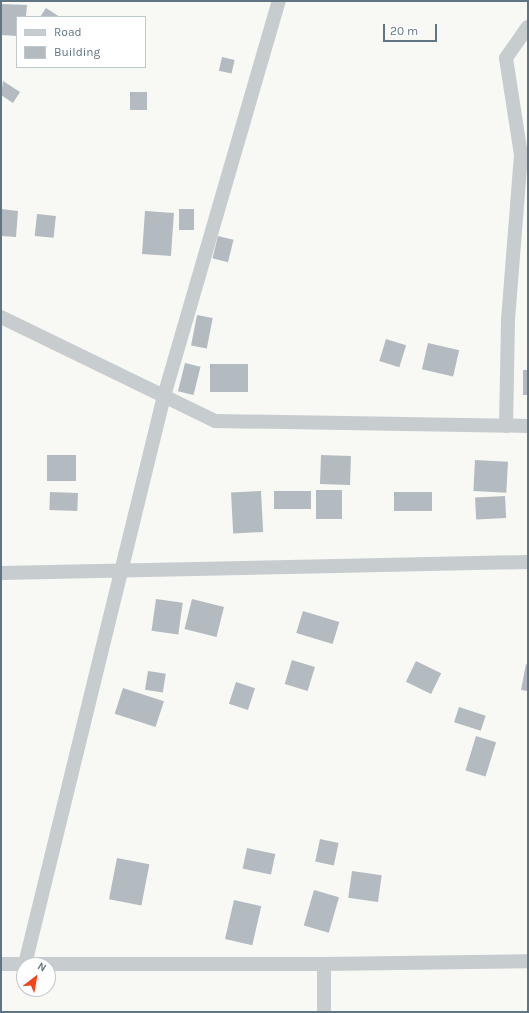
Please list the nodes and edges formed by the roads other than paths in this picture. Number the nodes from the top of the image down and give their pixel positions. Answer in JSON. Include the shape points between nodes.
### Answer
{"nodes":[{"id":1,"x":279,"y":1,"type":"edge"},
{"id":2,"x":528,"y":27,"type":"edge"},
{"id":3,"x":1,"y":317,"type":"edge"},
{"id":4,"x":164,"y":396,"type":"junction"},
{"id":5,"x":506,"y":426,"type":"junction"},
{"id":6,"x":528,"y":426,"type":"edge"},
{"id":7,"x":528,"y":562,"type":"edge"},
{"id":8,"x":121,"y":570,"type":"junction"},
{"id":9,"x":1,"y":573,"type":"edge"},
{"id":10,"x":27,"y":957,"type":"edge"},
{"id":11,"x":528,"y":961,"type":"edge"},
{"id":12,"x":1,"y":964,"type":"edge"},
{"id":13,"x":16,"y":964,"type":"edge"},
{"id":14,"x":56,"y":964,"type":"edge"},
{"id":15,"x":324,"y":964,"type":"junction"},
{"id":16,"x":324,"y":1012,"type":"edge"}],
"edges":[{"from":1,"to":4,"type":"street"},
{"from":2,"to":5,"type":"street","via":[[506,58],[521,155],[508,320]]},
{"from":3,"to":4,"type":"street"},
{"from":4,"to":5,"type":"street","via":[[215,421]]},
{"from":4,"to":8,"type":"street"},
{"from":5,"to":6,"type":"street"},
{"from":7,"to":8,"type":"street"},
{"from":8,"to":9,"type":"street"},
{"from":8,"to":10,"type":"street"},
{"from":11,"to":15,"type":"street"},
{"from":12,"to":13,"type":"street"},
{"from":14,"to":15,"type":"street"},
{"from":15,"to":16,"type":"street"}]}
